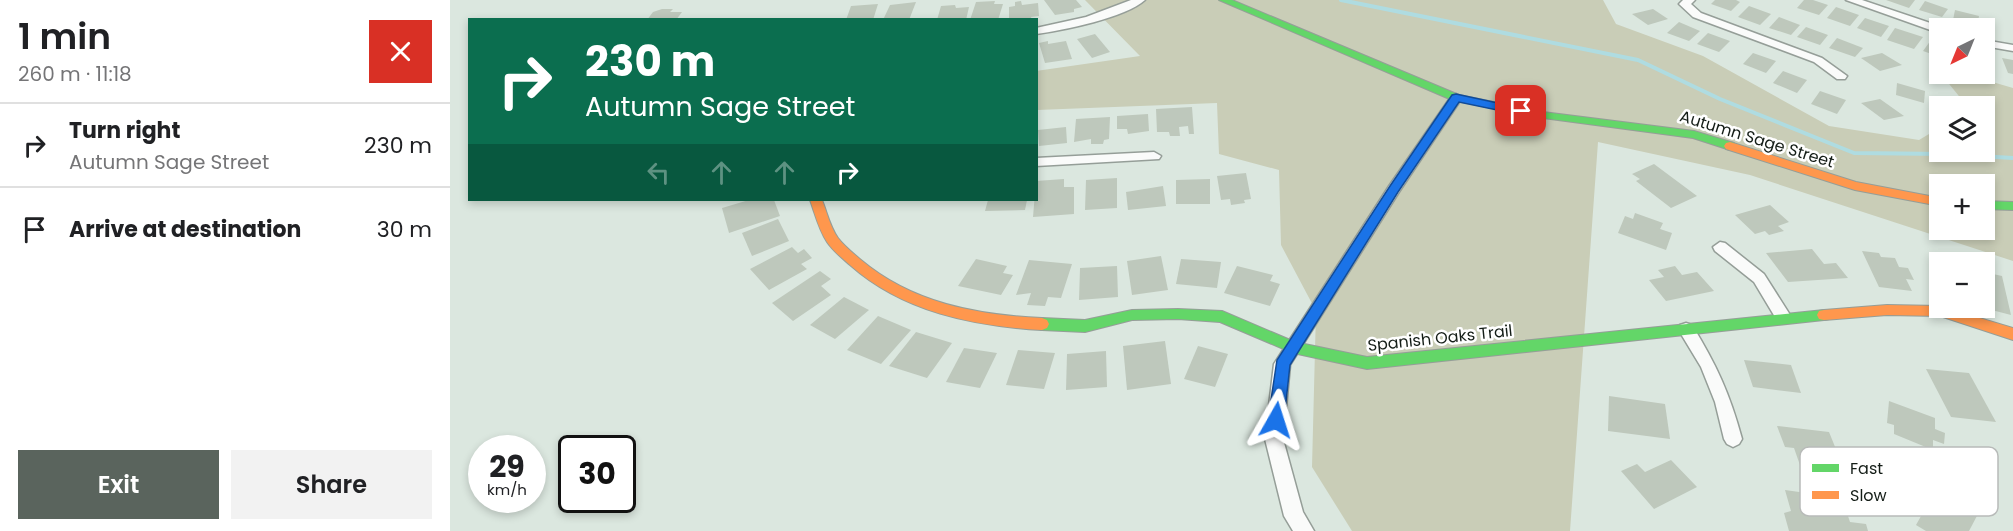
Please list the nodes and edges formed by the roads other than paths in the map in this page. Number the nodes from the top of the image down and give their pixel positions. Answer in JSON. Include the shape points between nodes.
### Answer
{"nodes":[{"id":1,"x":1140,"y":0,"type":"edge"},
{"id":2,"x":1224,"y":0,"type":"edge"},
{"id":3,"x":1690,"y":0,"type":"edge"},
{"id":4,"x":1851,"y":0,"type":"edge"},
{"id":5,"x":1929,"y":26,"type":"edge"},
{"id":6,"x":1038,"y":31,"type":"edge"},
{"id":7,"x":1995,"y":45,"type":"edge"},
{"id":8,"x":2013,"y":48,"type":"edge"},
{"id":9,"x":1841,"y":76,"type":"dead end"},
{"id":10,"x":1456,"y":98,"type":"junction"},
{"id":11,"x":1154,"y":156,"type":"dead end"},
{"id":12,"x":1038,"y":162,"type":"edge"},
{"id":13,"x":816,"y":201,"type":"edge"},
{"id":14,"x":1929,"y":201,"type":"edge"},
{"id":15,"x":1995,"y":205,"type":"edge"},
{"id":16,"x":2013,"y":206,"type":"edge"},
{"id":17,"x":1720,"y":247,"type":"dead end"},
{"id":18,"x":1784,"y":318,"type":"junction"},
{"id":19,"x":1686,"y":329,"type":"junction"},
{"id":20,"x":2013,"y":334,"type":"edge"},
{"id":21,"x":1293,"y":347,"type":"junction"},
{"id":22,"x":1733,"y":439,"type":"dead end"},
{"id":23,"x":1304,"y":531,"type":"edge"}],
"edges":[{"from":1,"to":6,"type":"street","via":[[1110,15]]},
{"from":2,"to":10,"type":"street","name":"Autumn Sage Street"},
{"from":3,"to":9,"type":"street","via":[[1684,4],[1697,15],[1818,60]]},
{"from":4,"to":5,"type":"street"},
{"from":7,"to":8,"type":"street"},
{"from":10,"to":14,"type":"street","name":"Autumn Sage Street","via":[[1543,115],[1694,135],[1855,186]]},
{"from":10,"to":21,"type":"street"},
{"from":11,"to":12,"type":"street"},
{"from":13,"to":21,"type":"street","name":"Spanish Oaks Trail","via":[[832,240],[863,271],[934,306],[987,320],[1085,326],[1132,315],[1222,317]]},
{"from":15,"to":16,"type":"street"},
{"from":17,"to":18,"type":"street","via":[[1760,278]]},
{"from":18,"to":19,"type":"street","name":"Spanish Oaks Trail"},
{"from":18,"to":20,"type":"street","name":"Spanish Oaks Trail","via":[[1887,310],[1940,311]]},
{"from":19,"to":21,"type":"street","name":"Spanish Oaks Trail","via":[[1367,363]]},
{"from":19,"to":22,"type":"street","via":[[1725,402]]},
{"from":21,"to":23,"type":"street","via":[[1282,364],[1274,439],[1294,516]]}]}
